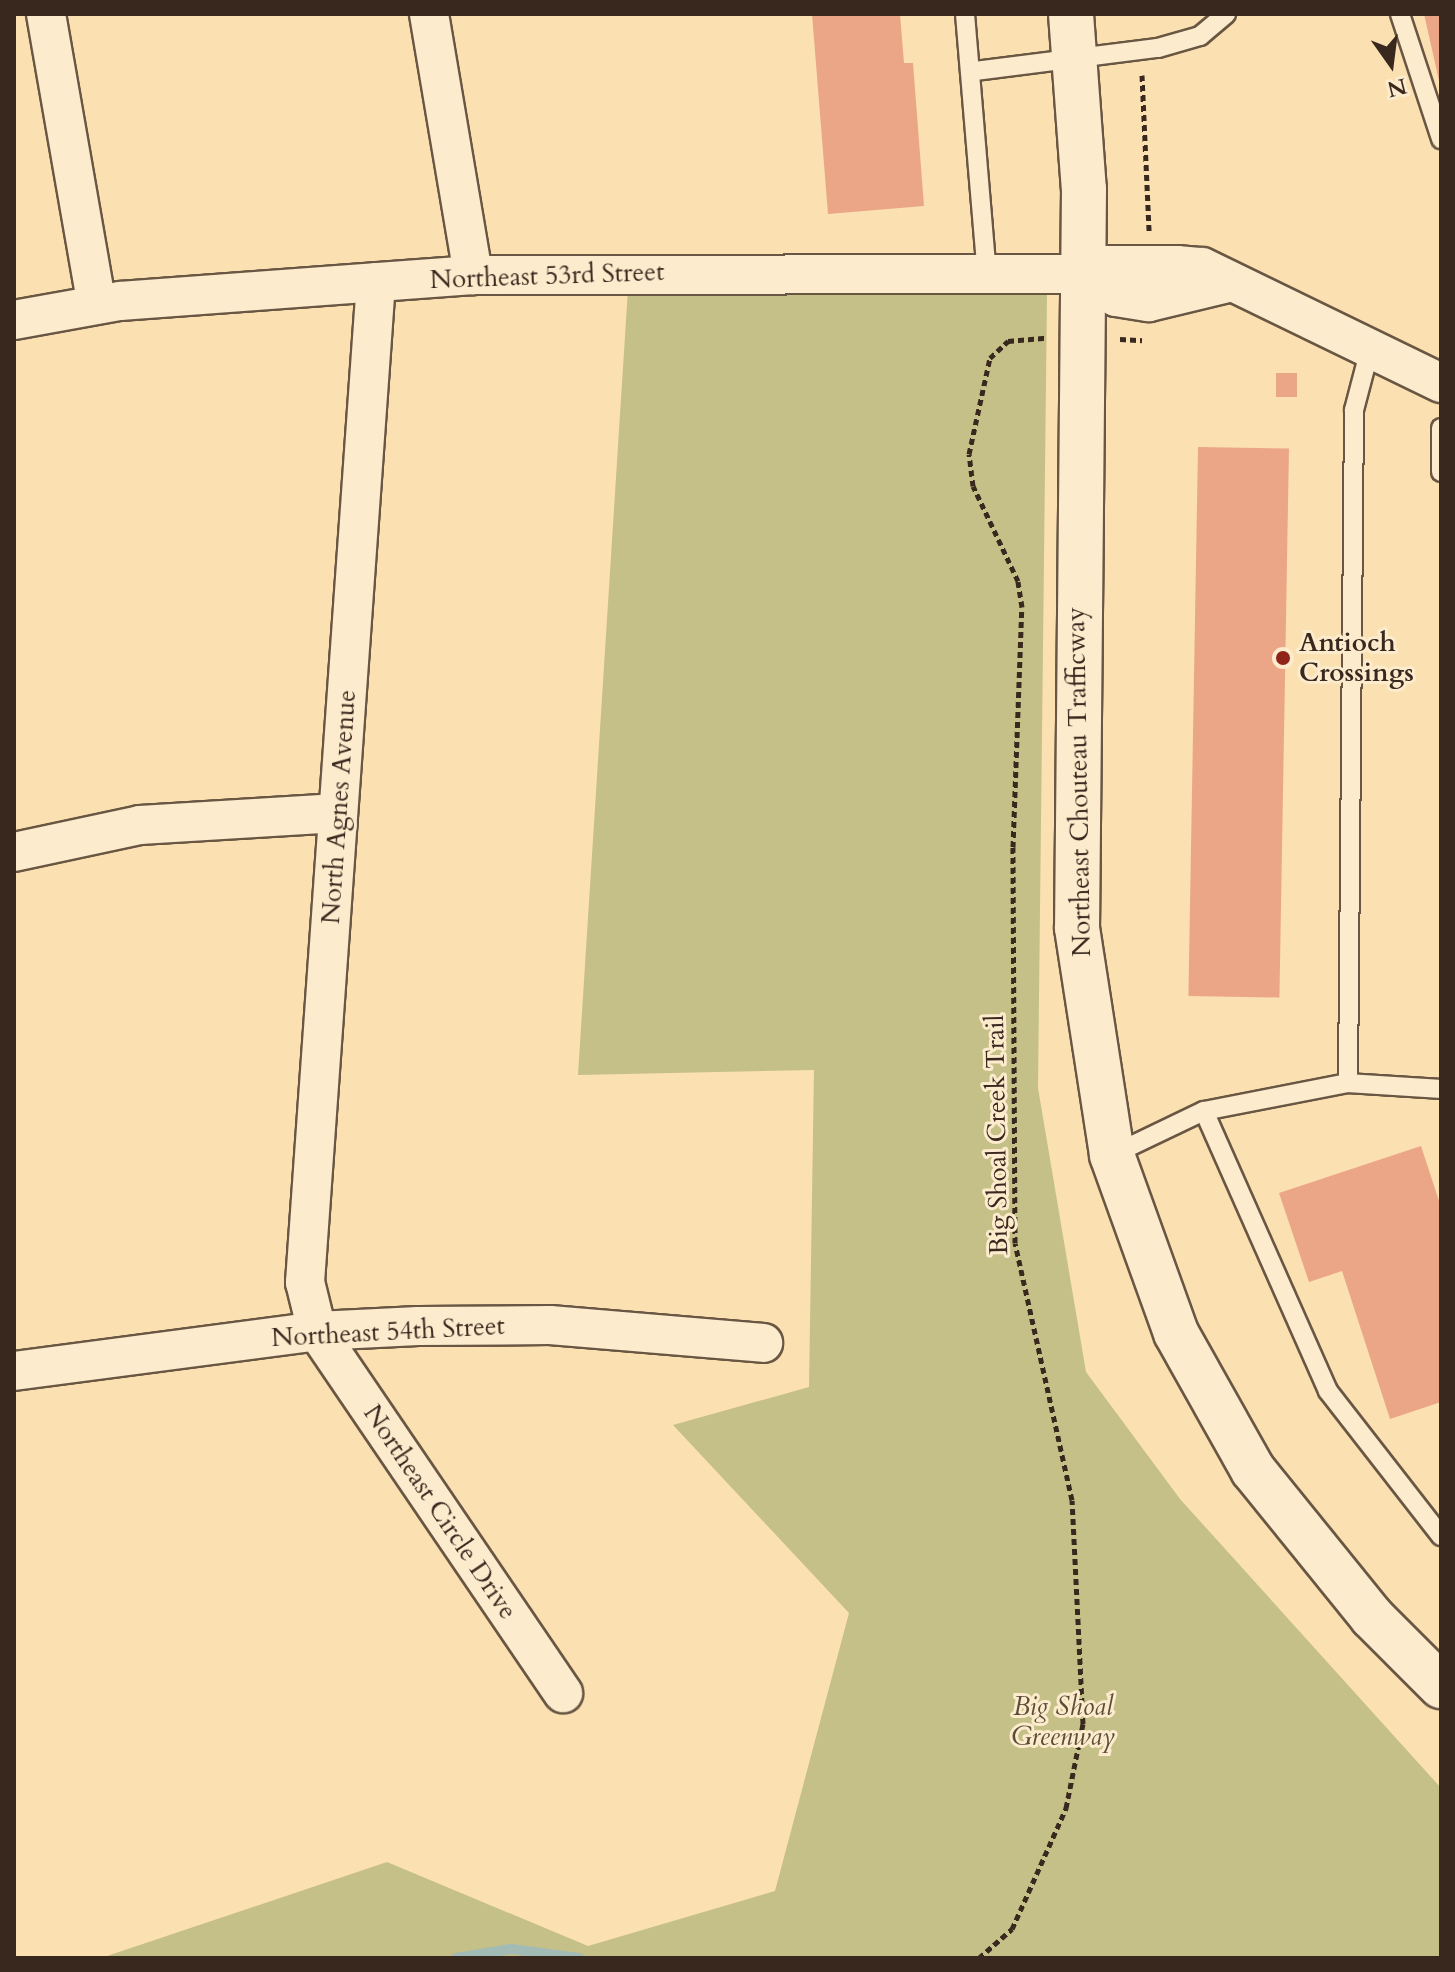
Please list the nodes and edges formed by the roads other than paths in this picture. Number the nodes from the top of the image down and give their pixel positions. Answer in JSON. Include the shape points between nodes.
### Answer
{"nodes":[{"id":1,"x":46,"y":14,"type":"edge"},
{"id":2,"x":429,"y":14,"type":"edge"},
{"id":3,"x":965,"y":14,"type":"edge"},
{"id":4,"x":1071,"y":14,"type":"edge"},
{"id":5,"x":1226,"y":14,"type":"edge"},
{"id":6,"x":1400,"y":14,"type":"edge"},
{"id":7,"x":1075,"y":62,"type":"junction"},
{"id":8,"x":975,"y":71,"type":"junction"},
{"id":9,"x":1441,"y":139,"type":"edge"},
{"id":10,"x":987,"y":274,"type":"junction"},
{"id":11,"x":1083,"y":274,"type":"junction"},
{"id":12,"x":473,"y":275,"type":"junction"},
{"id":13,"x":376,"y":282,"type":"junction"},
{"id":14,"x":97,"y":305,"type":"junction"},
{"id":15,"x":14,"y":320,"type":"edge"},
{"id":16,"x":1370,"y":349,"type":"junction"},
{"id":17,"x":1441,"y":383,"type":"edge"},
{"id":18,"x":1441,"y":428,"type":"edge"},
{"id":19,"x":1441,"y":472,"type":"edge"},
{"id":20,"x":338,"y":813,"type":"junction"},
{"id":21,"x":14,"y":852,"type":"edge"},
{"id":22,"x":1348,"y":1083,"type":"junction"},
{"id":23,"x":1441,"y":1089,"type":"edge"},
{"id":24,"x":1204,"y":1111,"type":"junction"},
{"id":25,"x":1112,"y":1155,"type":"junction"},
{"id":26,"x":317,"y":1331,"type":"junction"},
{"id":27,"x":763,"y":1343,"type":"dead end"},
{"id":28,"x":14,"y":1371,"type":"edge"},
{"id":29,"x":1441,"y":1536,"type":"edge"},
{"id":30,"x":1441,"y":1686,"type":"edge"},
{"id":31,"x":563,"y":1693,"type":"dead end"}],
"edges":[{"from":1,"to":14,"type":"street"},
{"from":2,"to":12,"type":"street"},
{"from":3,"to":8,"type":"lane"},
{"from":4,"to":7,"type":"main road","name":"Northeast Chouteau Trafficway"},
{"from":5,"to":7,"type":"lane","via":[[1200,36]]},
{"from":6,"to":9,"type":"lane"},
{"from":7,"to":8,"type":"lane"},
{"from":7,"to":11,"type":"main road","name":"Northeast Chouteau Trafficway"},
{"from":8,"to":10,"type":"lane"},
{"from":10,"to":11,"type":"street","name":"Northeast 53rd Street"},
{"from":10,"to":12,"type":"street","name":"Northeast 53rd Street"},
{"from":11,"to":16,"type":"street","name":"Northeast 53rd Street","via":[[1102,265],[1202,267]]},
{"from":11,"to":25,"type":"main road","name":"Northeast Chouteau Trafficway","via":[[1077,928]]},
{"from":12,"to":13,"type":"street","name":"Northeast 53rd Street"},
{"from":13,"to":14,"type":"street","name":"Northeast 53rd Street"},
{"from":13,"to":20,"type":"street","name":"North Agnes Avenue"},
{"from":14,"to":15,"type":"street","name":"Northeast 53rd Street"},
{"from":16,"to":17,"type":"street","name":"Northeast 53rd Street"},
{"from":16,"to":22,"type":"lane","via":[[1354,410]]},
{"from":18,"to":19,"type":"lane"},
{"from":20,"to":21,"type":"street","via":[[140,825]]},
{"from":20,"to":26,"type":"street","name":"North Agnes Avenue","via":[[305,1282]]},
{"from":22,"to":23,"type":"lane"},
{"from":22,"to":24,"type":"lane"},
{"from":24,"to":25,"type":"lane"},
{"from":24,"to":29,"type":"lane","via":[[1328,1391]]},
{"from":25,"to":30,"type":"main road","name":"Northeast Chouteau Trafficway","via":[[1176,1333],[1253,1470],[1352,1595]]},
{"from":26,"to":27,"type":"street","name":"Northeast 54th Street","via":[[550,1325]]},
{"from":26,"to":28,"type":"street","name":"Northeast 54th Street"},
{"from":26,"to":31,"type":"street","name":"Northeast Circle Drive"}]}
